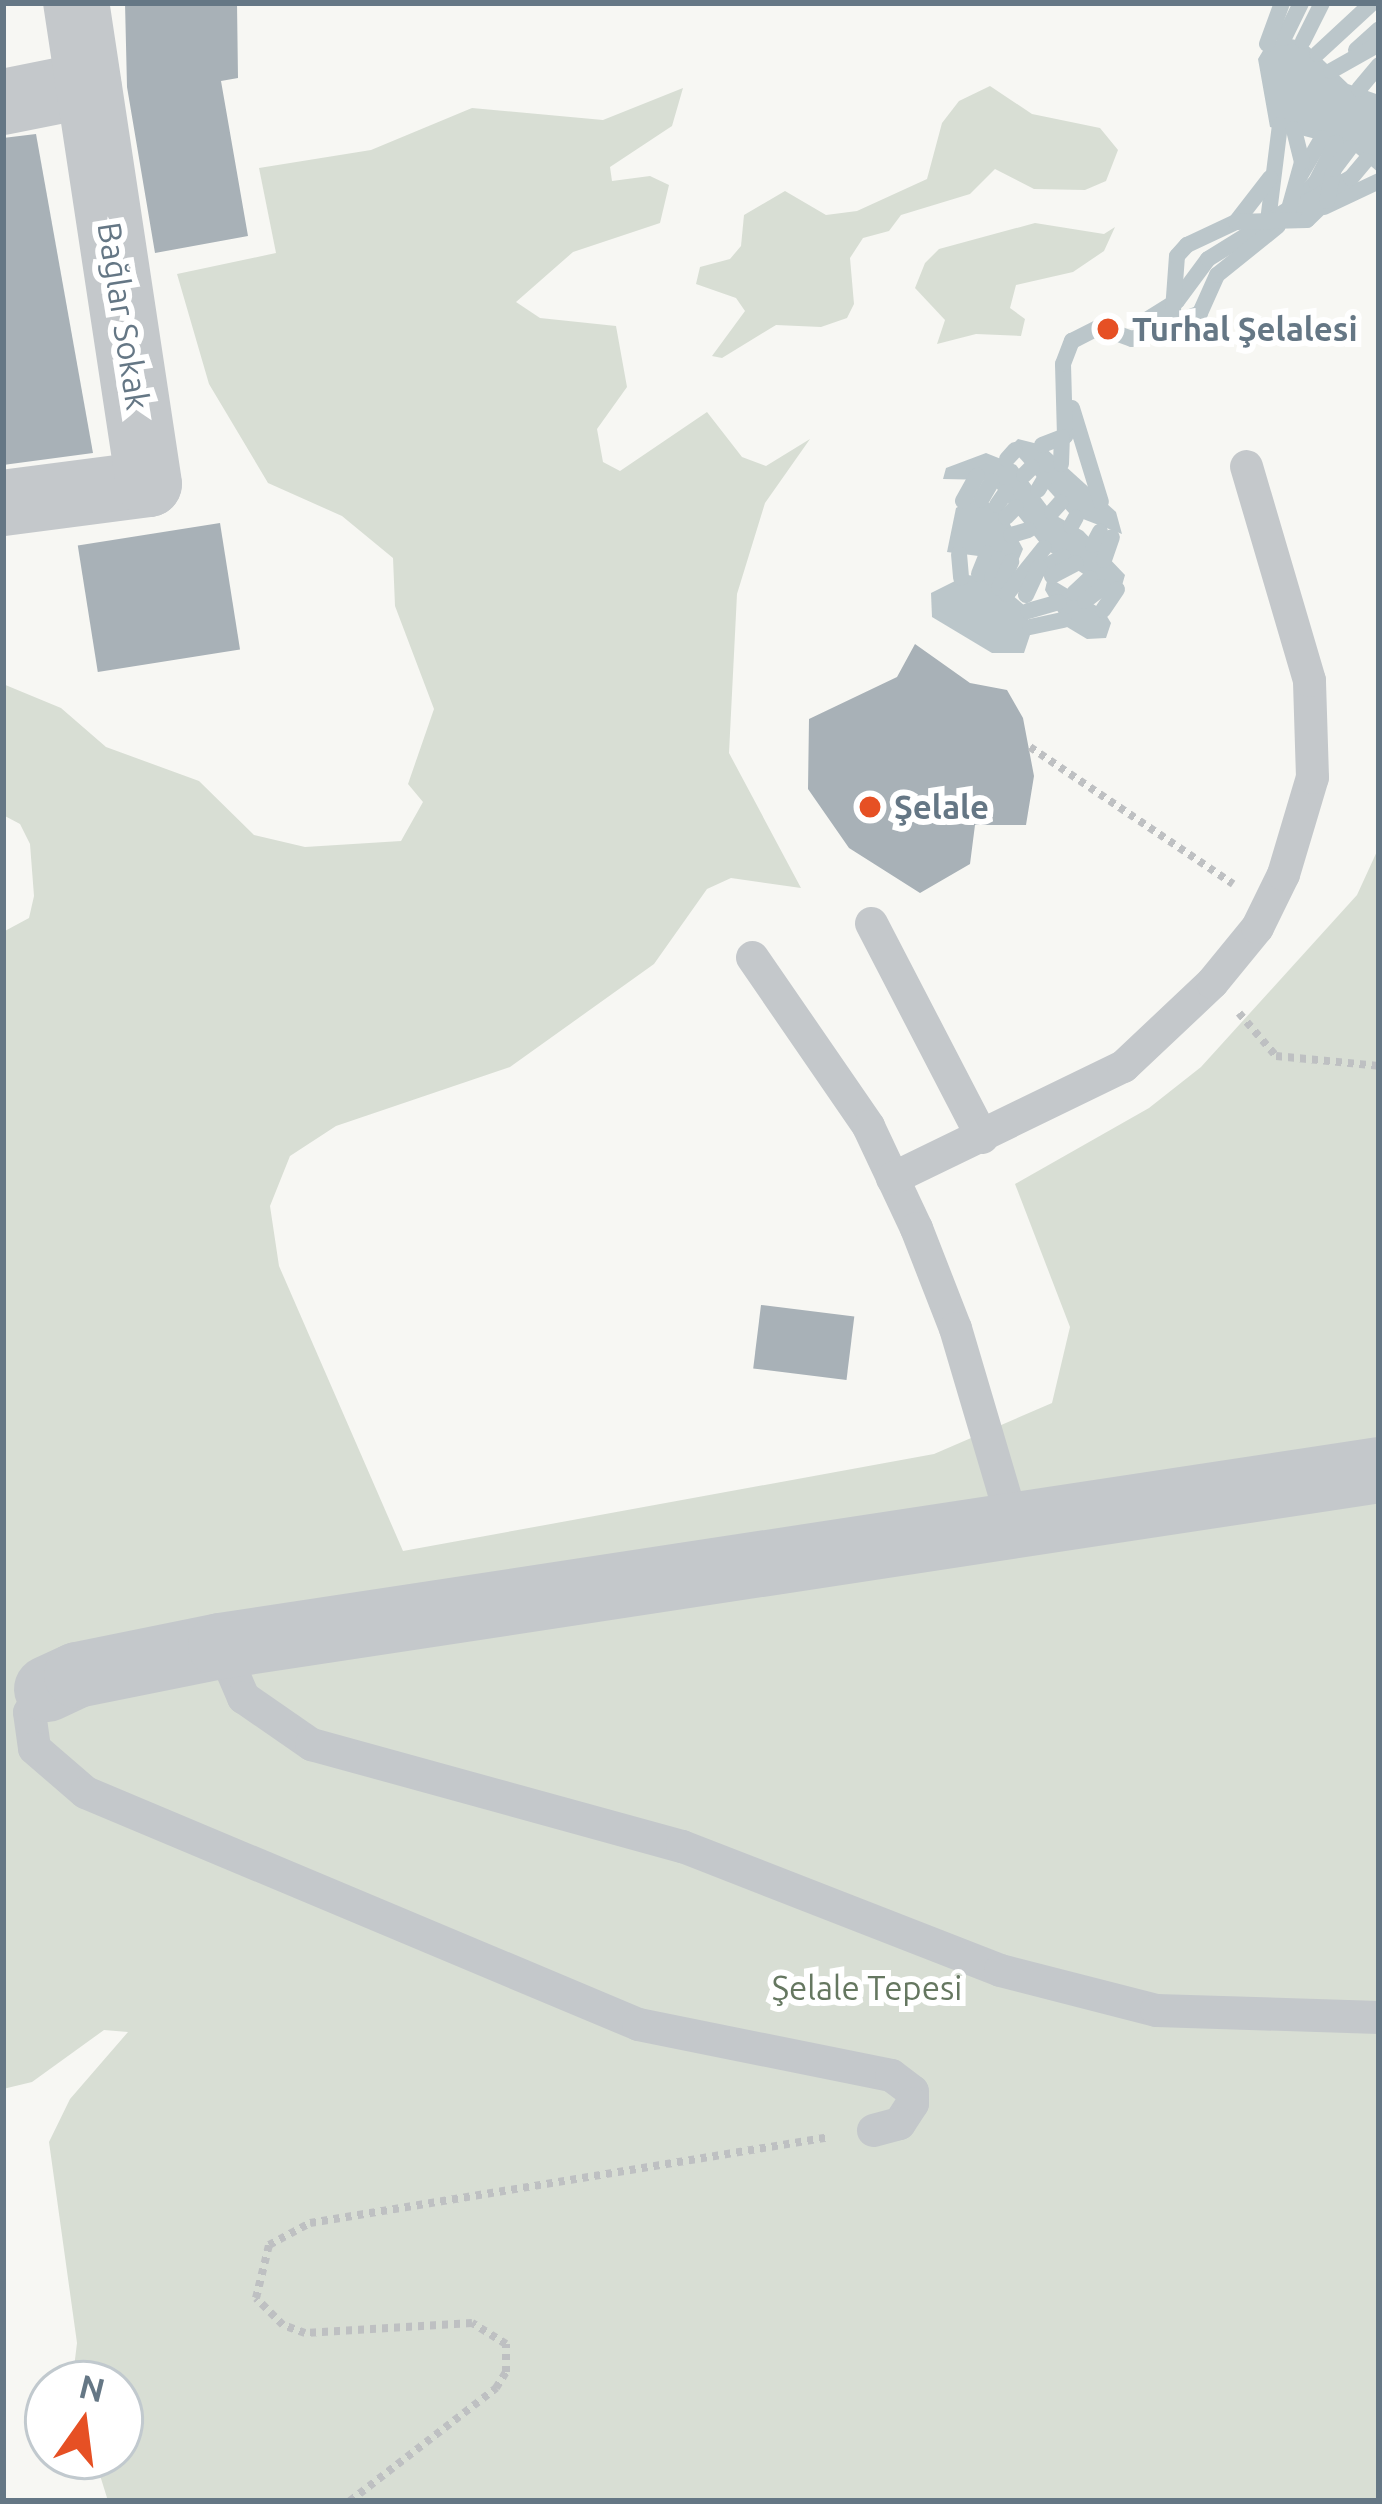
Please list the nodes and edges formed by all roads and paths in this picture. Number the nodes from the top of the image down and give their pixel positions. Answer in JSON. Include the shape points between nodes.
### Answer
{"nodes":[{"id":1,"x":76,"y":3,"type":"edge"},
{"id":2,"x":88,"y":85,"type":"junction"},
{"id":3,"x":3,"y":102,"type":"edge"},
{"id":4,"x":1246,"y":466,"type":"dead end"},
{"id":5,"x":3,"y":503,"type":"edge"},
{"id":6,"x":1030,"y":747,"type":"dead end"},
{"id":7,"x":1267,"y":906,"type":"junction"},
{"id":8,"x":872,"y":923,"type":"dead end"},
{"id":9,"x":752,"y":957,"type":"dead end"},
{"id":10,"x":1212,"y":982,"type":"junction"},
{"id":11,"x":1379,"y":1066,"type":"edge"},
{"id":12,"x":982,"y":1137,"type":"junction"},
{"id":13,"x":892,"y":1178,"type":"junction"},
{"id":14,"x":1379,"y":1470,"type":"edge"},
{"id":15,"x":1013,"y":1524,"type":"junction"},
{"id":16,"x":221,"y":1646,"type":"junction"},
{"id":17,"x":47,"y":1689,"type":"joint"},
{"id":18,"x":1379,"y":2017,"type":"edge"},
{"id":19,"x":873,"y":2130,"type":"joint"},
{"id":20,"x":350,"y":2501,"type":"edge"}],
"edges":[{"from":1,"to":2,"type":"street","name":"Bağlar Sokak"},
{"from":2,"to":3,"type":"street"},
{"from":2,"to":5,"type":"street","name":"Bağlar Sokak","via":[[149,484]]},
{"from":4,"to":7,"type":"lane","via":[[1299,627],[1313,722],[1300,828]]},
{"from":6,"to":7,"type":"path"},
{"from":7,"to":10,"type":"lane"},
{"from":8,"to":12,"type":"lane"},
{"from":9,"to":13,"type":"lane","via":[[868,1126]]},
{"from":10,"to":11,"type":"path","via":[[1276,1056]]},
{"from":10,"to":12,"type":"lane","via":[[1124,1066]]},
{"from":12,"to":13,"type":"lane"},
{"from":13,"to":15,"type":"lane","via":[[955,1328]]},
{"from":14,"to":15,"type":"street"},
{"from":15,"to":16,"type":"street"},
{"from":16,"to":17,"type":"street","via":[[77,1675]]},
{"from":16,"to":18,"type":"lane","via":[[243,1697],[311,1744],[682,1846],[1000,1970],[1156,2010]]},
{"from":17,"to":19,"type":"lane","via":[[29,1712],[34,1748],[85,1792],[638,2024],[891,2075],[912,2091],[912,2103],[899,2123]]},
{"from":19,"to":20,"type":"path","via":[[310,2223],[269,2245],[256,2298],[283,2325],[304,2333],[472,2323],[506,2344],[506,2372],[496,2388]]}]}
